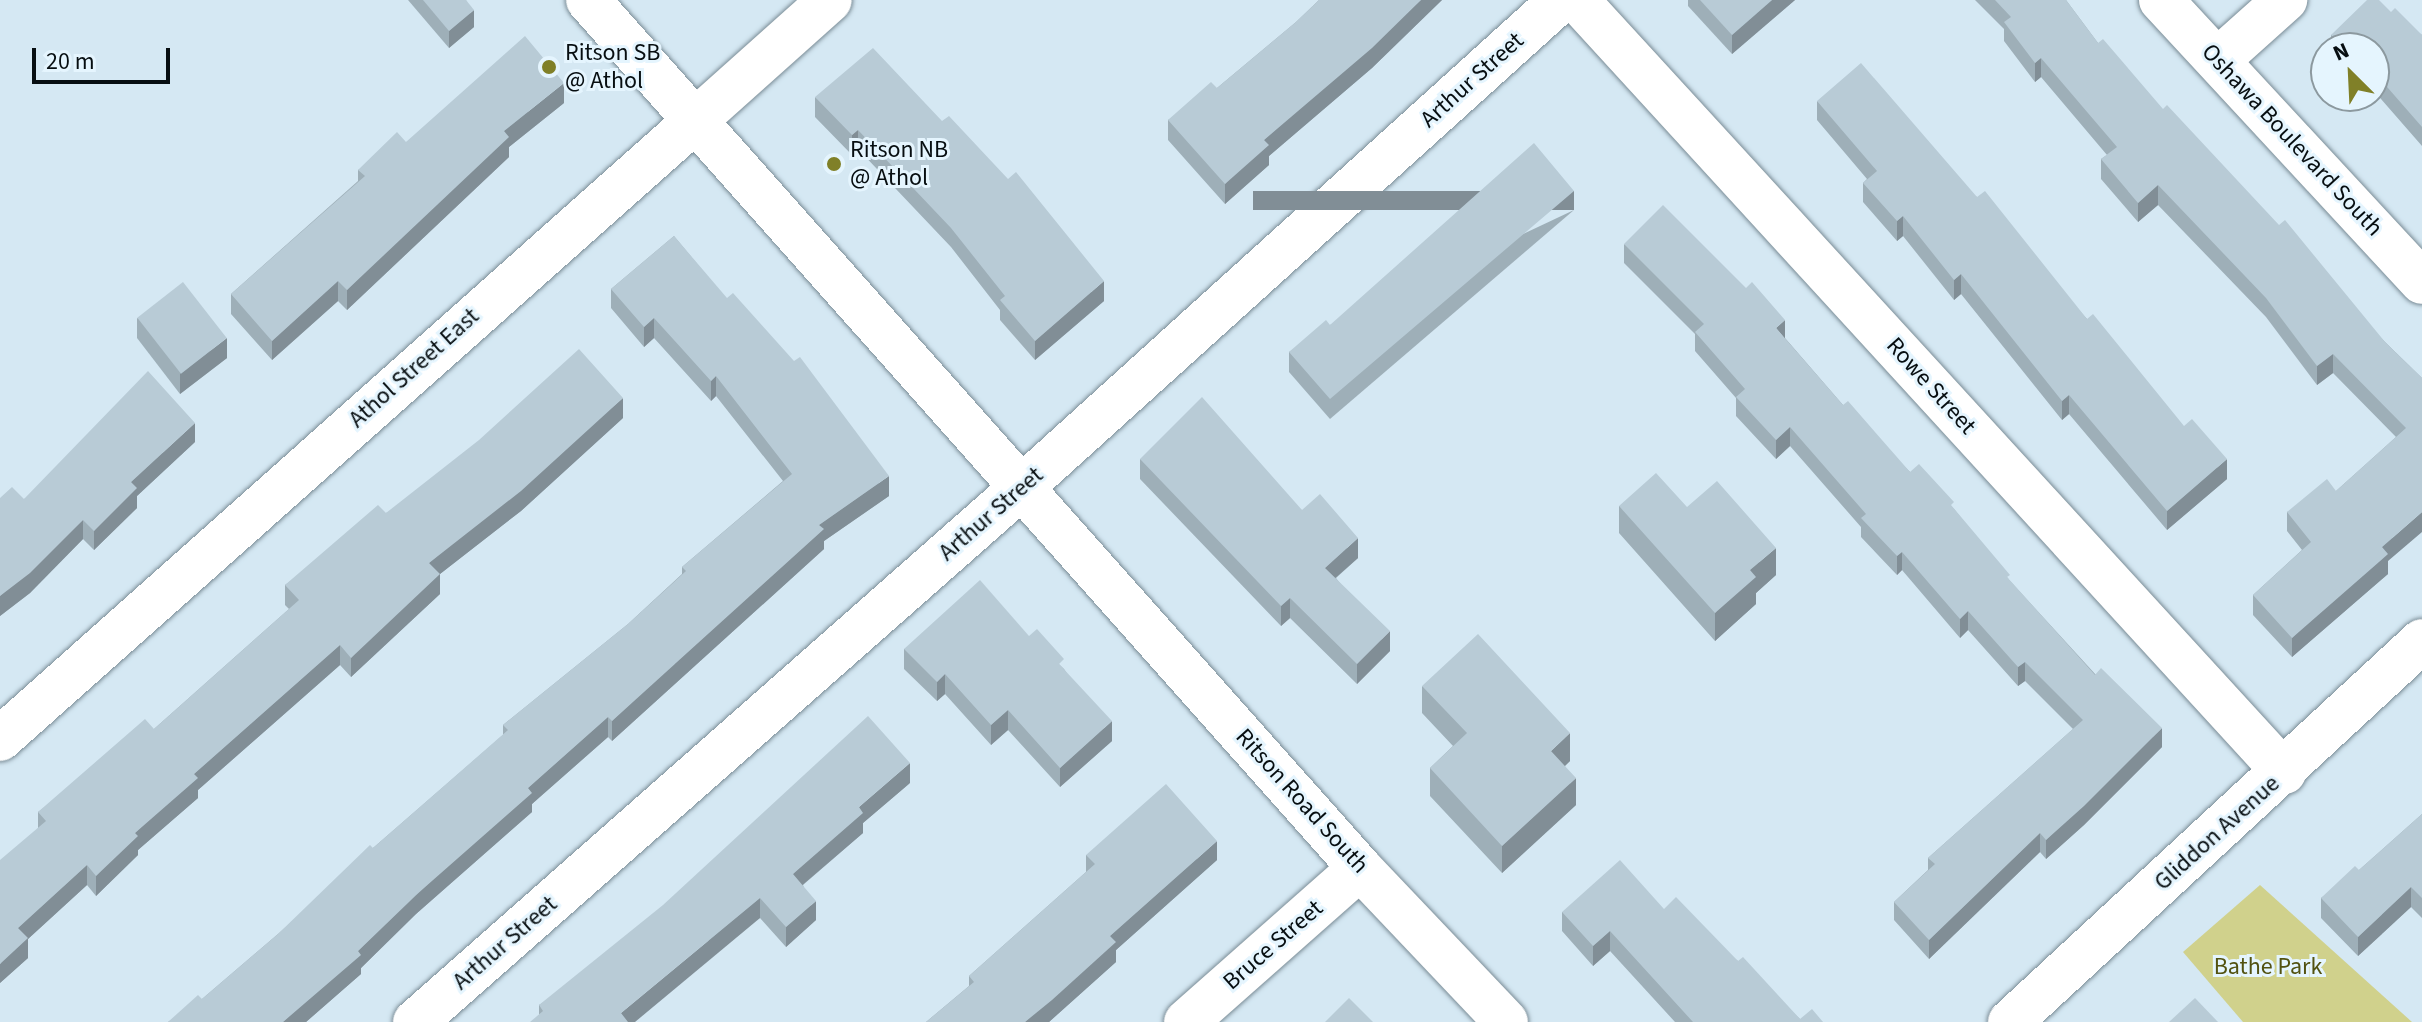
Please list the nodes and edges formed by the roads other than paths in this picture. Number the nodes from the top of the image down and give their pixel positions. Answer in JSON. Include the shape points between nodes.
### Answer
{"nodes":[{"id":1,"x":588,"y":0,"type":"edge"},
{"id":2,"x":830,"y":0,"type":"edge"},
{"id":3,"x":1561,"y":0,"type":"edge"},
{"id":4,"x":1577,"y":0,"type":"edge"},
{"id":5,"x":2161,"y":0,"type":"edge"},
{"id":6,"x":2285,"y":0,"type":"edge"},
{"id":7,"x":2219,"y":59,"type":"junction"},
{"id":8,"x":697,"y":119,"type":"junction"},
{"id":9,"x":2422,"y":282,"type":"edge"},
{"id":10,"x":1022,"y":487,"type":"junction"},
{"id":11,"x":2422,"y":641,"type":"edge"},
{"id":12,"x":0,"y":739,"type":"edge"},
{"id":13,"x":2284,"y":772,"type":"junction"},
{"id":14,"x":1360,"y":868,"type":"junction"},
{"id":15,"x":415,"y":1022,"type":"edge"},
{"id":16,"x":1186,"y":1022,"type":"edge"},
{"id":17,"x":1506,"y":1022,"type":"edge"},
{"id":18,"x":2010,"y":1022,"type":"edge"}],
"edges":[{"from":1,"to":8,"type":"street","name":"Ritson Road South"},
{"from":2,"to":8,"type":"street","name":"Athol Street East"},
{"from":3,"to":10,"type":"street","name":"Arthur Street"},
{"from":4,"to":13,"type":"street","name":"Rowe Street"},
{"from":5,"to":7,"type":"street","name":"Oshawa Boulevard South"},
{"from":6,"to":7,"type":"street"},
{"from":7,"to":9,"type":"street","name":"Oshawa Boulevard South"},
{"from":8,"to":10,"type":"street","name":"Ritson Road South"},
{"from":8,"to":12,"type":"street","name":"Athol Street East"},
{"from":10,"to":14,"type":"street","name":"Ritson Road South"},
{"from":10,"to":15,"type":"street","name":"Arthur Street"},
{"from":11,"to":13,"type":"street","name":"Gliddon Avenue"},
{"from":13,"to":18,"type":"street","name":"Gliddon Avenue"},
{"from":14,"to":16,"type":"street","name":"Bruce Street"},
{"from":14,"to":17,"type":"street","name":"Ritson Road South"}]}
